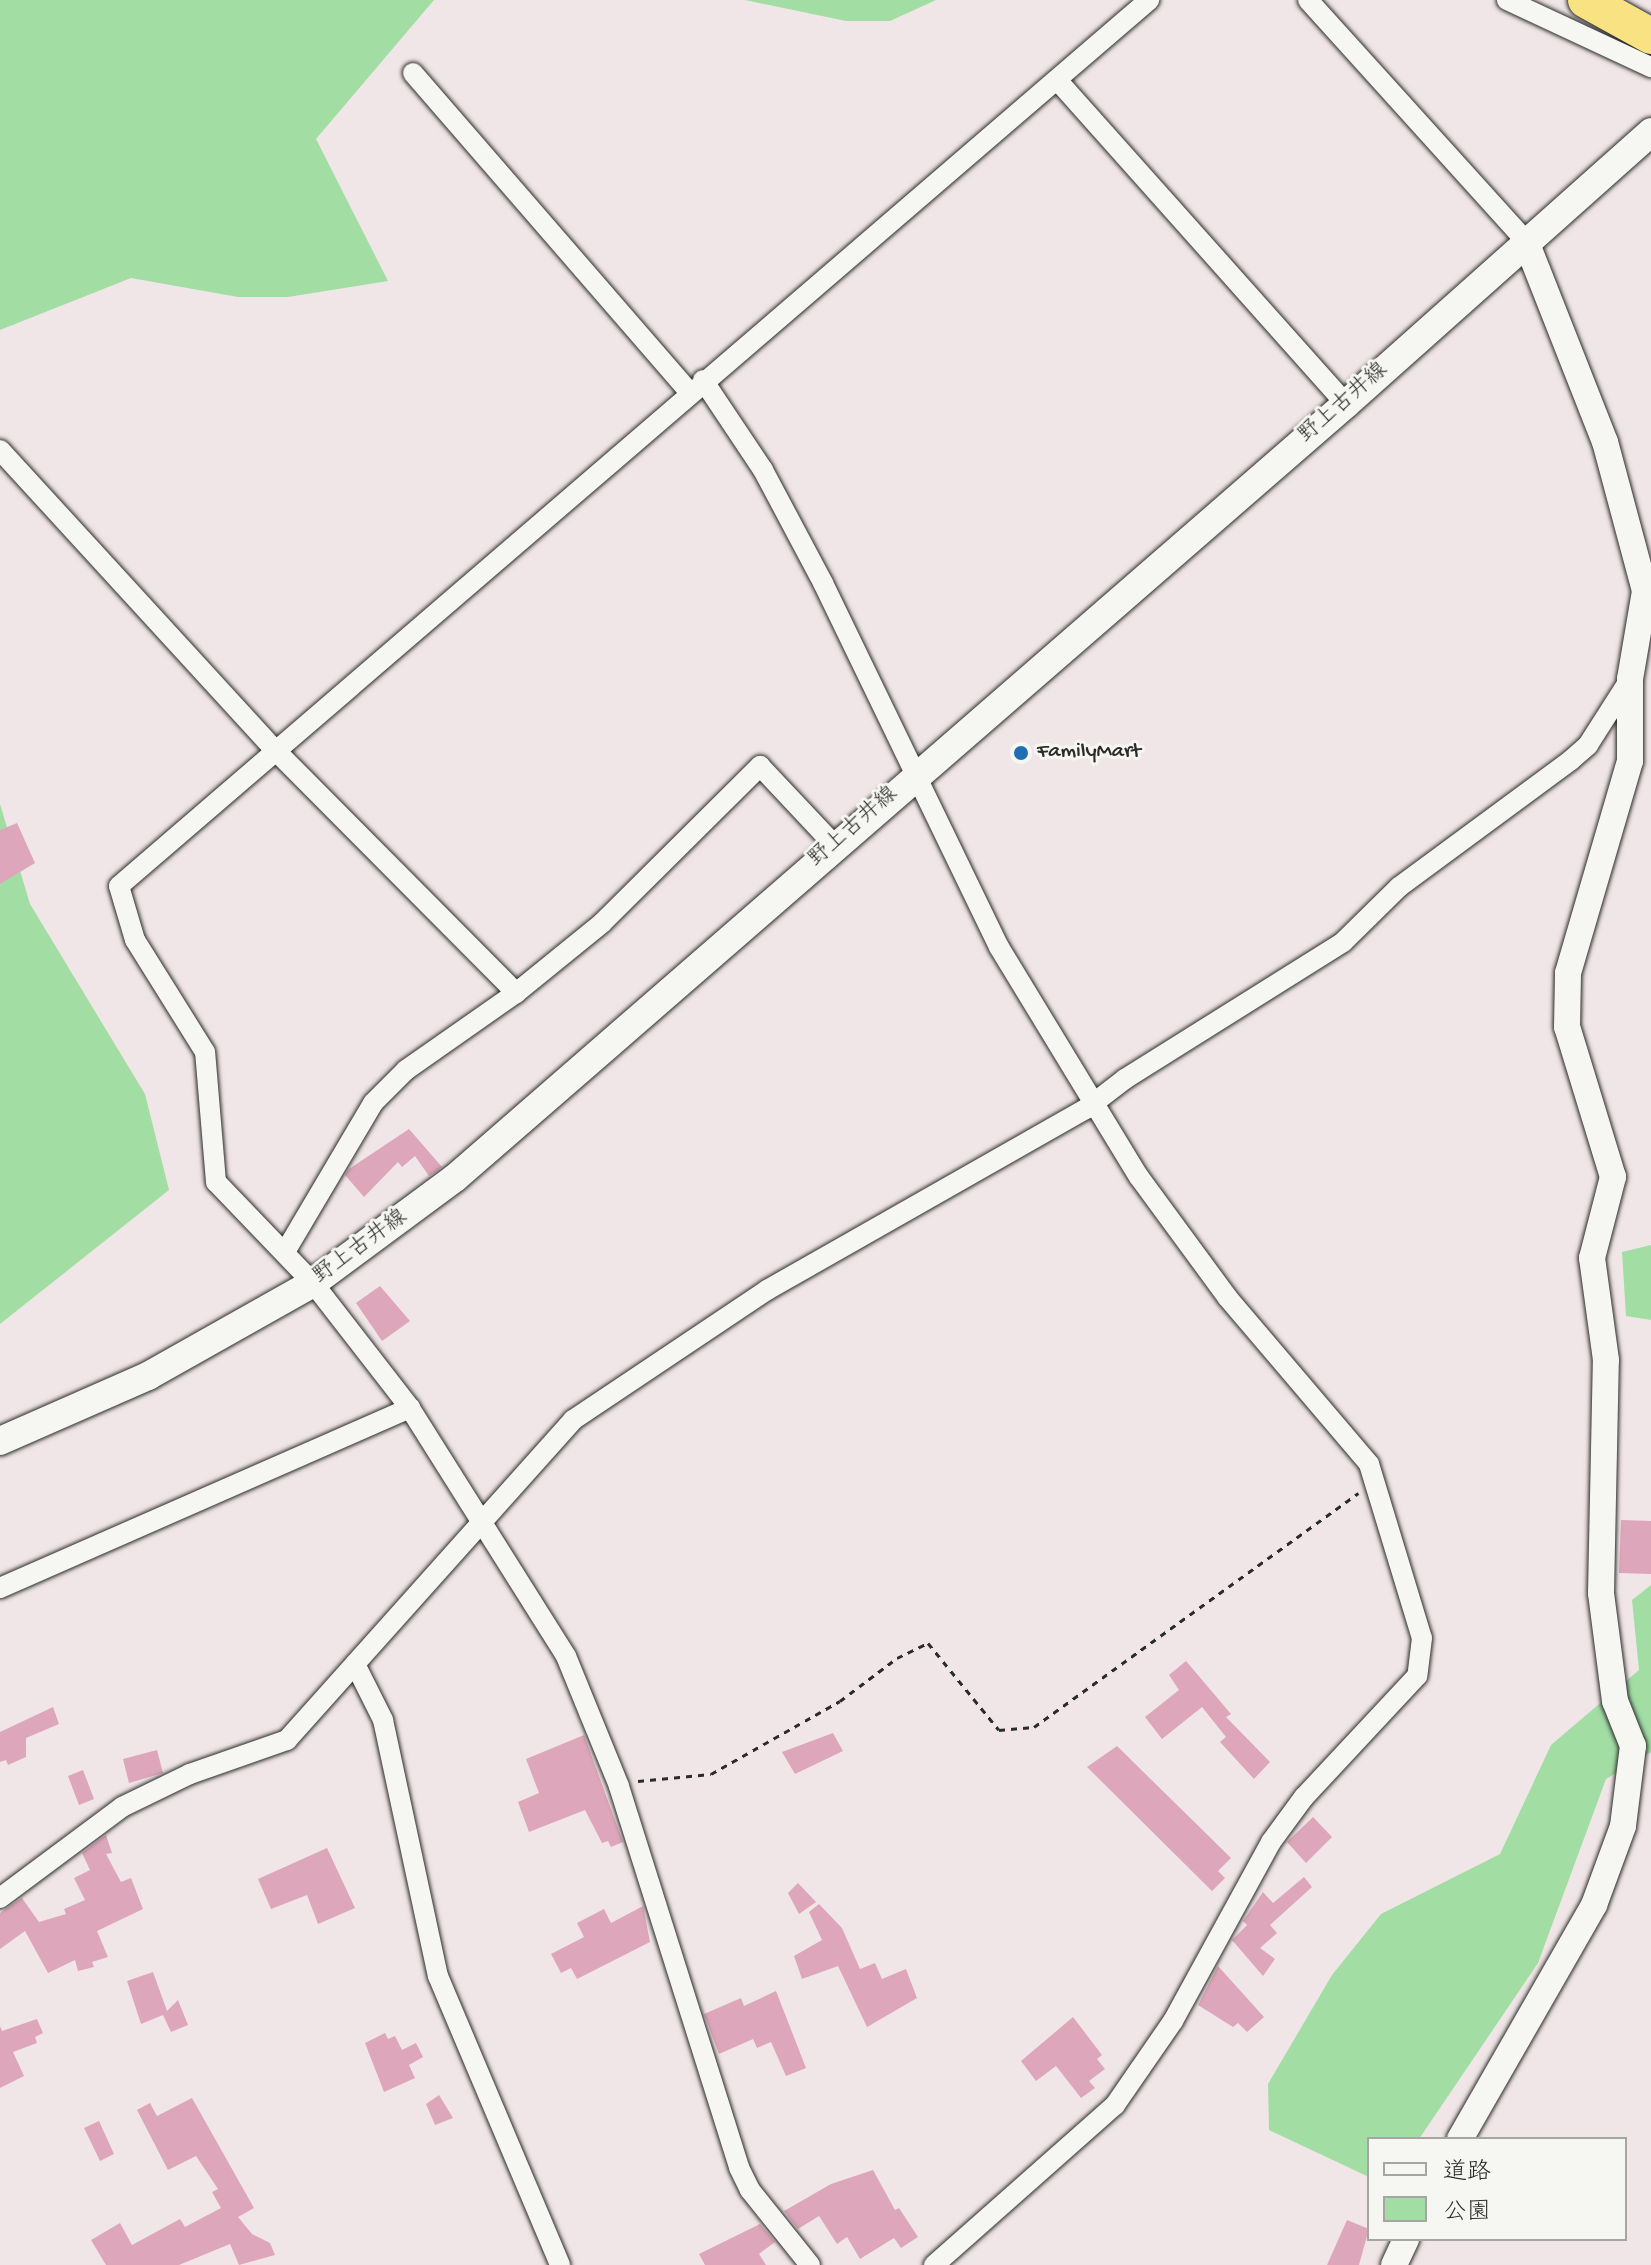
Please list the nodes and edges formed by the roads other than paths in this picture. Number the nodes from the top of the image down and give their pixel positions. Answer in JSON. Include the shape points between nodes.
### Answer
{"nodes":[{"id":1,"x":1149,"y":0,"type":"edge"},
{"id":2,"x":1308,"y":0,"type":"edge"},
{"id":3,"x":1507,"y":0,"type":"edge"},
{"id":4,"x":1586,"y":0,"type":"edge"},
{"id":5,"x":1651,"y":36,"type":"edge"},
{"id":6,"x":1651,"y":67,"type":"edge"},
{"id":7,"x":413,"y":73,"type":"dead end"},
{"id":8,"x":1059,"y":82,"type":"junction"},
{"id":9,"x":1651,"y":132,"type":"edge"},
{"id":10,"x":1526,"y":241,"type":"junction"},
{"id":11,"x":696,"y":386,"type":"junction"},
{"id":12,"x":1346,"y":404,"type":"junction"},
{"id":13,"x":0,"y":450,"type":"edge"},
{"id":14,"x":1630,"y":679,"type":"junction"},
{"id":15,"x":276,"y":751,"type":"junction"},
{"id":16,"x":915,"y":775,"type":"junction"},
{"id":17,"x":835,"y":846,"type":"junction"},
{"id":18,"x":516,"y":993,"type":"junction"},
{"id":19,"x":1096,"y":1102,"type":"junction"},
{"id":20,"x":285,"y":1252,"type":"junction"},
{"id":21,"x":313,"y":1283,"type":"junction"},
{"id":22,"x":410,"y":1408,"type":"junction"},
{"id":23,"x":0,"y":1441,"type":"edge"},
{"id":24,"x":481,"y":1522,"type":"junction"},
{"id":25,"x":0,"y":1588,"type":"edge"},
{"id":26,"x":355,"y":1664,"type":"junction"},
{"id":27,"x":0,"y":1898,"type":"edge"},
{"id":28,"x":1461,"y":2137,"type":"edge"},
{"id":29,"x":1405,"y":2241,"type":"edge"},
{"id":30,"x":560,"y":2265,"type":"edge"},
{"id":31,"x":810,"y":2265,"type":"edge"},
{"id":32,"x":934,"y":2265,"type":"edge"},
{"id":33,"x":1394,"y":2265,"type":"edge"}],
"edges":[{"from":1,"to":8,"type":"street"},
{"from":2,"to":10,"type":"street"},
{"from":3,"to":6,"type":"street"},
{"from":4,"to":5,"type":"highway"},
{"from":7,"to":11,"type":"street"},
{"from":8,"to":11,"type":"street"},
{"from":8,"to":12,"type":"street"},
{"from":9,"to":10,"type":"main road","name":"野上古井線"},
{"from":10,"to":12,"type":"main road","name":"野上古井線"},
{"from":10,"to":14,"type":"street","via":[[1605,442],[1645,591]]},
{"from":11,"to":15,"type":"street"},
{"from":11,"to":16,"type":"street","via":[[763,470]]},
{"from":12,"to":16,"type":"main road","name":"野上古井線"},
{"from":13,"to":15,"type":"street"},
{"from":14,"to":19,"type":"street","via":[[1588,745],[1399,887],[1343,942]]},
{"from":14,"to":28,"type":"street","via":[[1630,761],[1571,961],[1567,1027],[1613,1177],[1592,1258],[1606,1360],[1601,1593],[1615,1701],[1633,1746],[1623,1826],[1594,1905]]},
{"from":15,"to":18,"type":"street"},
{"from":15,"to":20,"type":"street","via":[[119,886],[135,940],[205,1052],[216,1182]]},
{"from":16,"to":17,"type":"main road","name":"野上古井線"},
{"from":16,"to":19,"type":"street","via":[[999,947]]},
{"from":17,"to":18,"type":"street","via":[[760,766],[602,923]]},
{"from":17,"to":21,"type":"main road","name":"野上古井線","via":[[512,1131]]},
{"from":18,"to":20,"type":"street","via":[[406,1070],[373,1103]]},
{"from":19,"to":24,"type":"street","via":[[840,1245],[642,1372],[573,1420]]},
{"from":19,"to":32,"type":"street","via":[[1139,1177],[1227,1297],[1369,1464],[1422,1638],[1417,1676],[1304,1797],[1271,1842],[1173,2021],[1115,2105]]},
{"from":20,"to":21,"type":"street"},
{"from":21,"to":22,"type":"street"},
{"from":21,"to":23,"type":"main road","name":"野上古井線","via":[[148,1376]]},
{"from":22,"to":24,"type":"street"},
{"from":22,"to":25,"type":"street"},
{"from":24,"to":26,"type":"street"},
{"from":24,"to":31,"type":"street","via":[[566,1656],[619,1786],[739,2167],[750,2190]]},
{"from":26,"to":27,"type":"street","via":[[287,1740],[190,1774],[122,1807]]},
{"from":26,"to":30,"type":"street","via":[[383,1720],[438,1976]]},
{"from":29,"to":33,"type":"street"}]}
